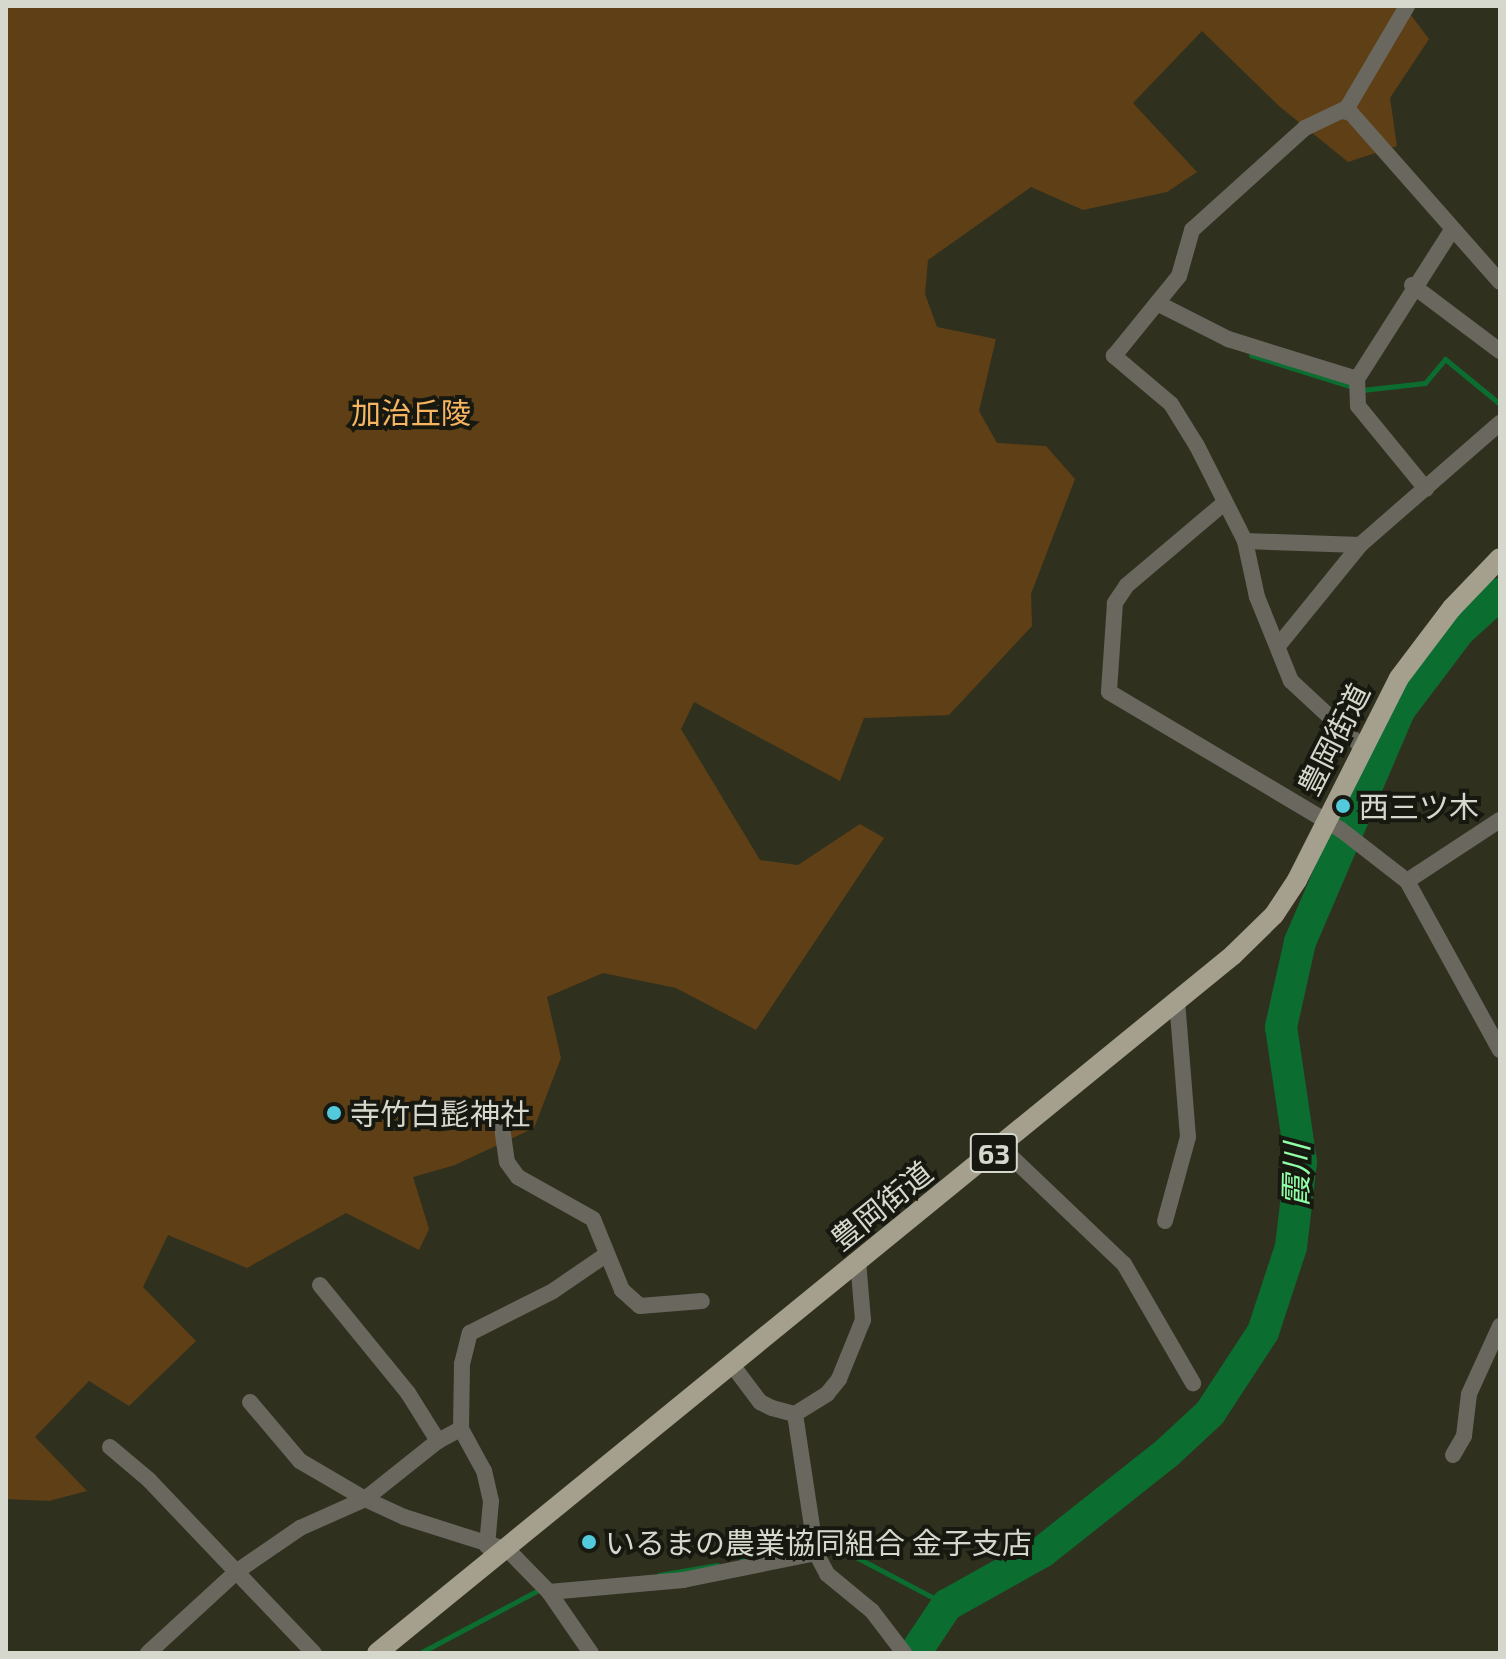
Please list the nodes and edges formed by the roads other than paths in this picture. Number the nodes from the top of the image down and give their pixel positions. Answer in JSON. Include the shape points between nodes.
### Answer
{"nodes":[{"id":1,"x":1407,"y":6,"type":"edge"},
{"id":2,"x":1342,"y":111,"type":"junction"},
{"id":3,"x":1452,"y":230,"type":"junction"},
{"id":4,"x":1500,"y":282,"type":"edge"},
{"id":5,"x":1412,"y":285,"type":"junction"},
{"id":6,"x":1157,"y":303,"type":"junction"},
{"id":7,"x":1500,"y":351,"type":"edge"},
{"id":8,"x":1357,"y":379,"type":"junction"},
{"id":9,"x":1500,"y":423,"type":"edge"},
{"id":10,"x":1426,"y":489,"type":"junction"},
{"id":11,"x":1223,"y":504,"type":"junction"},
{"id":12,"x":1245,"y":541,"type":"junction"},
{"id":13,"x":1360,"y":545,"type":"junction"},
{"id":14,"x":1500,"y":558,"type":"edge"},
{"id":15,"x":1278,"y":646,"type":"junction"},
{"id":16,"x":1361,"y":746,"type":"junction"},
{"id":17,"x":1500,"y":820,"type":"edge"},
{"id":18,"x":1332,"y":825,"type":"junction"},
{"id":19,"x":1407,"y":881,"type":"junction"},
{"id":20,"x":1177,"y":999,"type":"junction"},
{"id":21,"x":1500,"y":1050,"type":"edge"},
{"id":22,"x":500,"y":1113,"type":"dead end"},
{"id":23,"x":1001,"y":1147,"type":"junction"},
{"id":24,"x":1165,"y":1221,"type":"dead end"},
{"id":25,"x":607,"y":1254,"type":"junction"},
{"id":26,"x":858,"y":1261,"type":"junction"},
{"id":27,"x":320,"y":1285,"type":"dead end"},
{"id":28,"x":702,"y":1301,"type":"dead end"},
{"id":29,"x":1500,"y":1326,"type":"edge"},
{"id":30,"x":733,"y":1366,"type":"junction"},
{"id":31,"x":1193,"y":1383,"type":"dead end"},
{"id":32,"x":250,"y":1402,"type":"dead end"},
{"id":33,"x":795,"y":1414,"type":"junction"},
{"id":34,"x":461,"y":1429,"type":"junction"},
{"id":35,"x":438,"y":1441,"type":"junction"},
{"id":36,"x":110,"y":1447,"type":"dead end"},
{"id":37,"x":1453,"y":1455,"type":"dead end"},
{"id":38,"x":365,"y":1499,"type":"junction"},
{"id":39,"x":487,"y":1546,"type":"junction"},
{"id":40,"x":815,"y":1547,"type":"junction"},
{"id":41,"x":508,"y":1550,"type":"junction"},
{"id":42,"x":236,"y":1572,"type":"junction"},
{"id":43,"x":549,"y":1592,"type":"junction"},
{"id":44,"x":900,"y":1646,"type":"edge"},
{"id":45,"x":148,"y":1653,"type":"edge"},
{"id":46,"x":314,"y":1653,"type":"edge"},
{"id":47,"x":377,"y":1653,"type":"edge"},
{"id":48,"x":591,"y":1653,"type":"edge"}],
"edges":[{"from":1,"to":2,"type":"street","via":[[1361,88]]},
{"from":2,"to":3,"type":"street","via":[[1351,113]]},
{"from":2,"to":6,"type":"street","via":[[1305,128],[1210,210],[1192,230],[1179,276]]},
{"from":3,"to":4,"type":"street"},
{"from":3,"to":5,"type":"street"},
{"from":5,"to":7,"type":"street"},
{"from":5,"to":8,"type":"street"},
{"from":6,"to":8,"type":"street","via":[[1228,339]]},
{"from":6,"to":11,"type":"street","via":[[1114,356],[1171,404]]},
{"from":8,"to":10,"type":"street","via":[[1358,406]]},
{"from":9,"to":10,"type":"street"},
{"from":10,"to":13,"type":"street"},
{"from":11,"to":12,"type":"street"},
{"from":11,"to":18,"type":"street","via":[[1127,585],[1115,603],[1109,692]]},
{"from":12,"to":13,"type":"street"},
{"from":12,"to":15,"type":"street","via":[[1257,597]]},
{"from":13,"to":15,"type":"street"},
{"from":14,"to":16,"type":"main road","name":"豊岡街道","number":"63","via":[[1452,608],[1399,678]]},
{"from":15,"to":16,"type":"street","via":[[1291,681]]},
{"from":16,"to":18,"type":"main road","name":"豊岡街道","number":"63"},
{"from":17,"to":19,"type":"street"},
{"from":18,"to":19,"type":"street"},
{"from":18,"to":20,"type":"main road","name":"豊岡街道","number":"63","via":[[1274,915]]},
{"from":19,"to":21,"type":"street"},
{"from":20,"to":23,"type":"main road","name":"豊岡街道","number":"63"},
{"from":20,"to":24,"type":"street","via":[[1188,1137]]},
{"from":22,"to":25,"type":"street","via":[[507,1162],[518,1177],[593,1219]]},
{"from":23,"to":26,"type":"main road","name":"豊岡街道","number":"63"},
{"from":23,"to":31,"type":"street","via":[[1124,1264]]},
{"from":25,"to":28,"type":"street","via":[[622,1290],[640,1306]]},
{"from":25,"to":34,"type":"street","via":[[553,1291],[470,1333],[462,1364]]},
{"from":26,"to":30,"type":"main road","name":"豊岡街道","number":"63"},
{"from":26,"to":33,"type":"street","via":[[863,1320],[839,1379],[827,1394]]},
{"from":27,"to":35,"type":"street","via":[[408,1393]]},
{"from":29,"to":37,"type":"street","via":[[1469,1394],[1464,1436]]},
{"from":30,"to":33,"type":"street","via":[[760,1402]]},
{"from":30,"to":41,"type":"main road","name":"豊岡街道","number":"63"},
{"from":32,"to":38,"type":"street","via":[[300,1461]]},
{"from":33,"to":40,"type":"street"},
{"from":34,"to":35,"type":"street"},
{"from":34,"to":39,"type":"street","via":[[484,1471],[491,1501]]},
{"from":35,"to":38,"type":"street"},
{"from":36,"to":42,"type":"street","via":[[149,1480]]},
{"from":38,"to":39,"type":"street"},
{"from":38,"to":42,"type":"street","via":[[300,1528]]},
{"from":39,"to":41,"type":"street"},
{"from":40,"to":43,"type":"street","via":[[683,1580]]},
{"from":40,"to":44,"type":"street","via":[[827,1574]]},
{"from":41,"to":43,"type":"street"},
{"from":41,"to":47,"type":"main road","name":"豊岡街道","number":"63"},
{"from":42,"to":45,"type":"street"},
{"from":42,"to":46,"type":"street"},
{"from":43,"to":48,"type":"street"}]}
